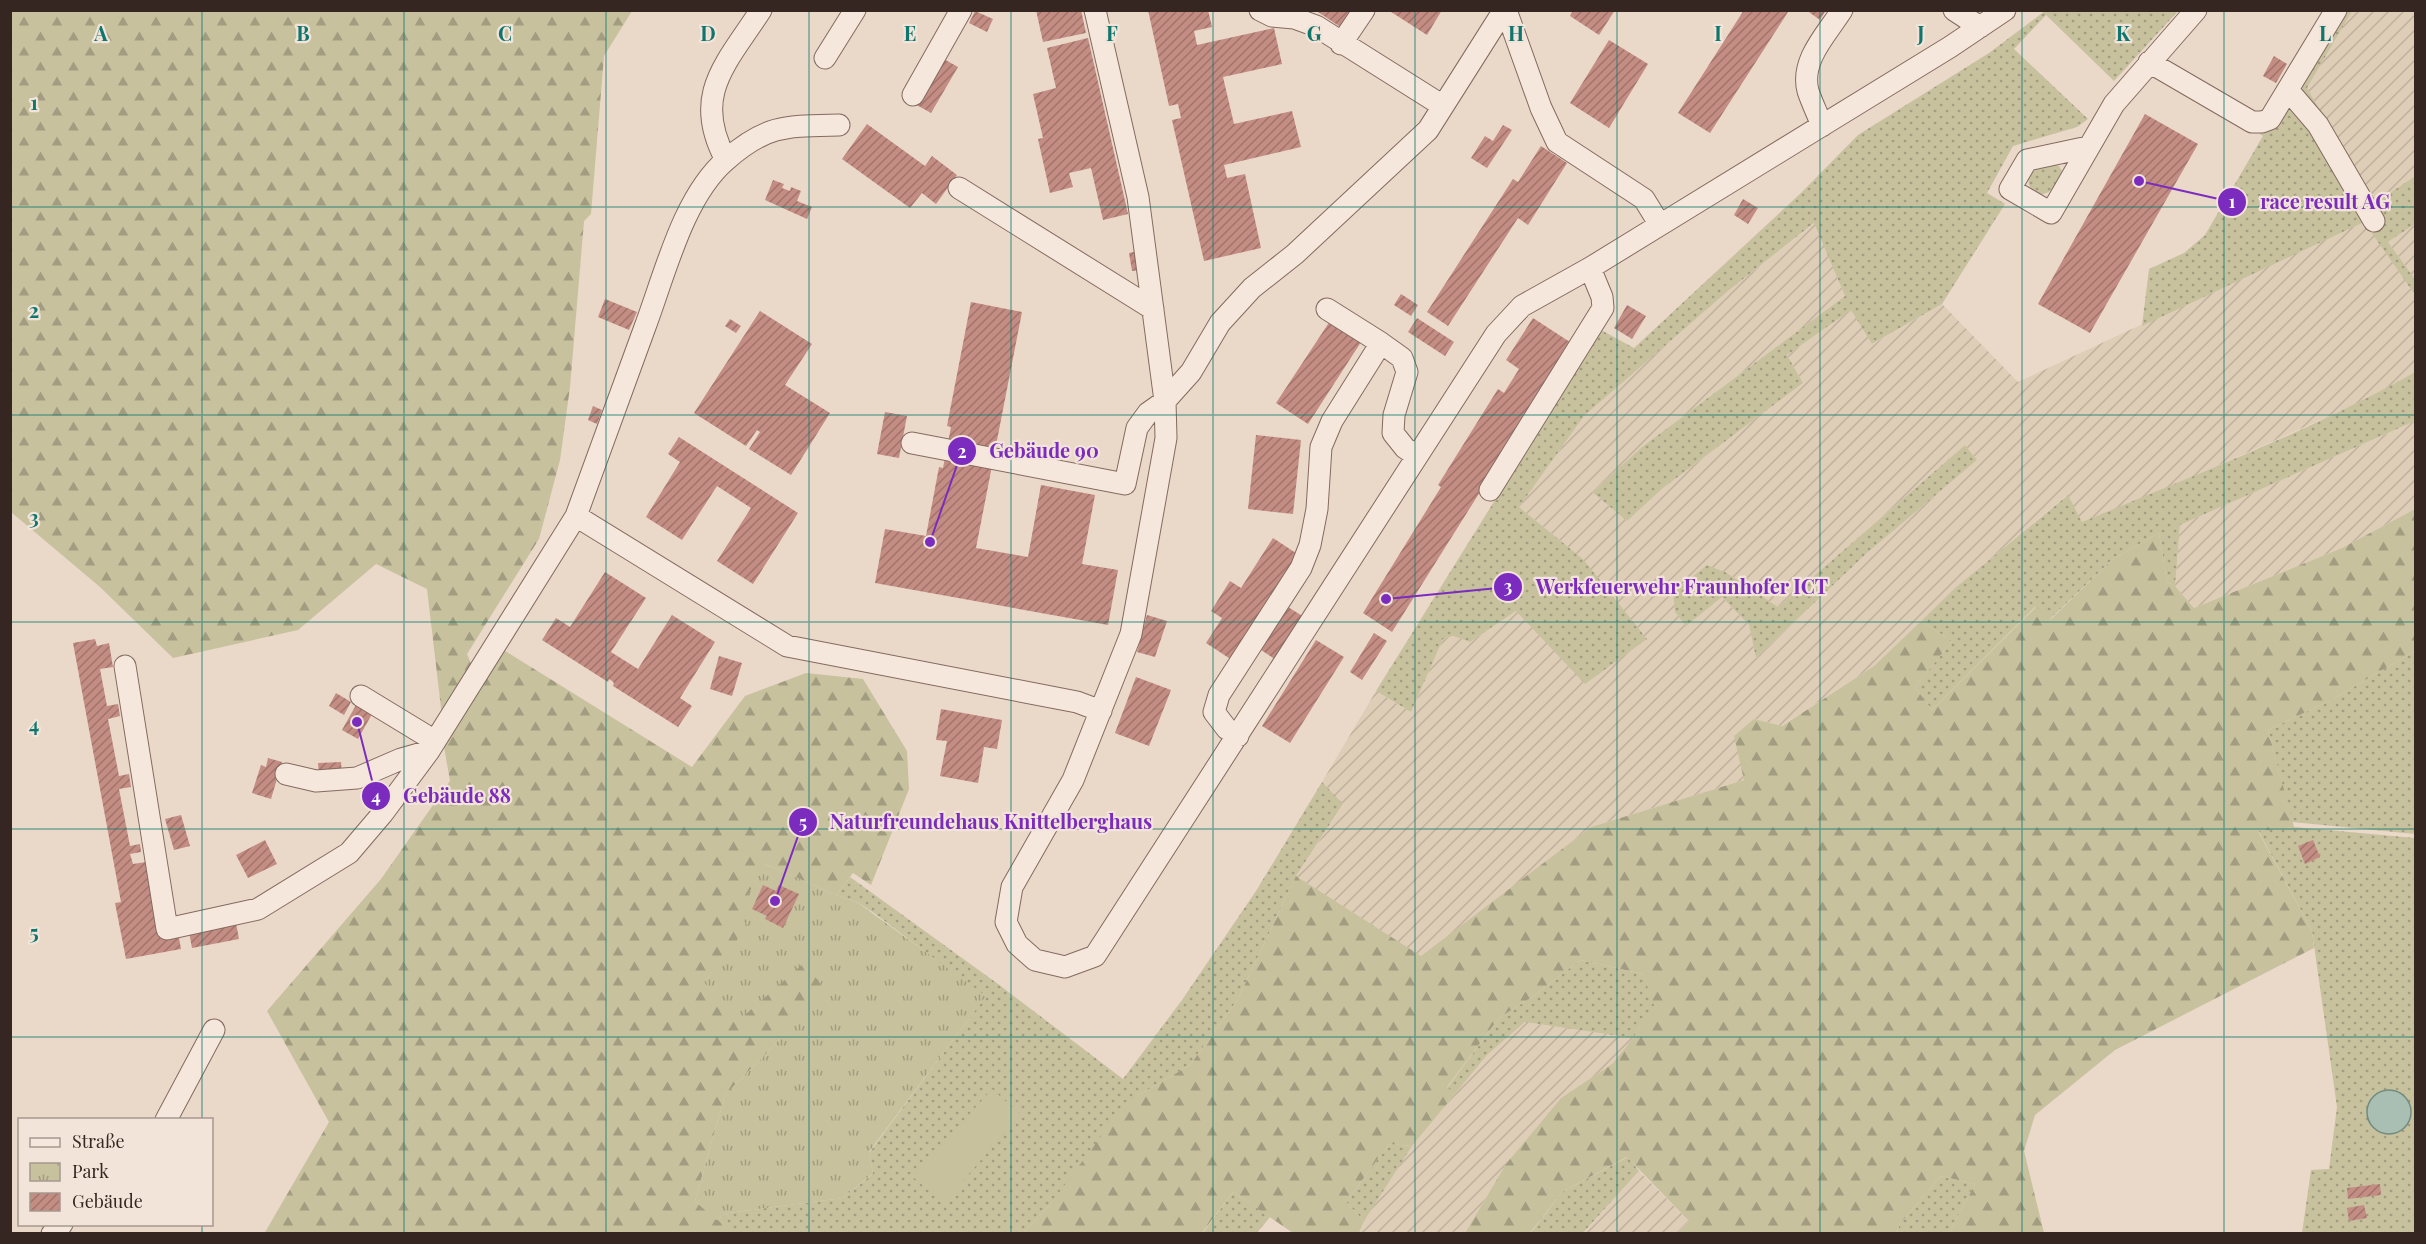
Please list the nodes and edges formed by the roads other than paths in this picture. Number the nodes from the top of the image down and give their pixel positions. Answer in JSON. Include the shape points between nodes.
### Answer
{"nodes":[{"id":1,"x":761,"y":10,"type":"edge"},
{"id":2,"x":855,"y":10,"type":"edge"},
{"id":3,"x":961,"y":10,"type":"edge"},
{"id":4,"x":1095,"y":10,"type":"edge"},
{"id":5,"x":1260,"y":10,"type":"edge"},
{"id":6,"x":1364,"y":10,"type":"edge"},
{"id":7,"x":1505,"y":10,"type":"edge"},
{"id":8,"x":1842,"y":10,"type":"edge"},
{"id":9,"x":1954,"y":10,"type":"edge"},
{"id":10,"x":2005,"y":10,"type":"edge"},
{"id":11,"x":2196,"y":10,"type":"edge"},
{"id":12,"x":2336,"y":10,"type":"edge"},
{"id":13,"x":1980,"y":27,"type":"junction"},
{"id":14,"x":1341,"y":44,"type":"junction"},
{"id":15,"x":825,"y":58,"type":"dead end"},
{"id":16,"x":2149,"y":62,"type":"junction"},
{"id":17,"x":2288,"y":90,"type":"junction"},
{"id":18,"x":913,"y":95,"type":"dead end"},
{"id":19,"x":1443,"y":106,"type":"junction"},
{"id":20,"x":839,"y":125,"type":"dead end"},
{"id":21,"x":1822,"y":126,"type":"junction"},
{"id":22,"x":2088,"y":147,"type":"dead end"},
{"id":23,"x":726,"y":160,"type":"junction"},
{"id":24,"x":959,"y":188,"type":"dead end"},
{"id":25,"x":2374,"y":221,"type":"dead end"},
{"id":26,"x":1660,"y":225,"type":"junction"},
{"id":27,"x":1590,"y":268,"type":"junction"},
{"id":28,"x":1153,"y":309,"type":"junction"},
{"id":29,"x":1327,"y":309,"type":"dead end"},
{"id":30,"x":1381,"y":343,"type":"junction"},
{"id":31,"x":1165,"y":401,"type":"junction"},
{"id":32,"x":912,"y":443,"type":"dead end"},
{"id":33,"x":1417,"y":456,"type":"junction"},
{"id":34,"x":1490,"y":490,"type":"dead end"},
{"id":35,"x":576,"y":516,"type":"junction"},
{"id":36,"x":125,"y":666,"type":"dead end"},
{"id":37,"x":361,"y":696,"type":"dead end"},
{"id":38,"x":1101,"y":711,"type":"junction"},
{"id":39,"x":1238,"y":736,"type":"junction"},
{"id":40,"x":436,"y":740,"type":"junction"},
{"id":41,"x":286,"y":774,"type":"dead end"},
{"id":42,"x":214,"y":1030,"type":"dead end"},
{"id":43,"x":167,"y":1118,"type":"edge"}],
"edges":[{"from":1,"to":23,"type":"street","via":[[717,78],[711,98],[712,124]]},
{"from":2,"to":15,"type":"street"},
{"from":3,"to":18,"type":"street"},
{"from":4,"to":28,"type":"street","via":[[1138,197]]},
{"from":5,"to":14,"type":"street","via":[[1316,26]]},
{"from":6,"to":14,"type":"street"},
{"from":7,"to":19,"type":"street"},
{"from":7,"to":26,"type":"street","via":[[1557,142],[1644,199]]},
{"from":8,"to":21,"type":"street","via":[[1807,67],[1808,90]]},
{"from":9,"to":13,"type":"street"},
{"from":10,"to":13,"type":"street"},
{"from":11,"to":16,"type":"street"},
{"from":12,"to":17,"type":"street"},
{"from":13,"to":21,"type":"street"},
{"from":14,"to":19,"type":"street"},
{"from":16,"to":17,"type":"street","via":[[2252,122],[2270,119]]},
{"from":16,"to":22,"type":"street","via":[[2114,104]]},
{"from":17,"to":25,"type":"street","via":[[2318,125]]},
{"from":19,"to":31,"type":"street","via":[[1428,130],[1295,254],[1252,288],[1220,323],[1191,372]]},
{"from":20,"to":23,"type":"street","via":[[772,130],[747,142]]},
{"from":21,"to":26,"type":"street"},
{"from":23,"to":35,"type":"street","via":[[702,187],[679,236]]},
{"from":24,"to":28,"type":"street"},
{"from":26,"to":27,"type":"street"},
{"from":27,"to":33,"type":"street","via":[[1515,313],[1496,334]]},
{"from":27,"to":34,"type":"street","via":[[1603,308]]},
{"from":28,"to":31,"type":"street"},
{"from":29,"to":30,"type":"street"},
{"from":30,"to":33,"type":"street","via":[[1402,358],[1407,372],[1394,415],[1393,433]]},
{"from":30,"to":39,"type":"street","via":[[1332,421],[1321,447],[1317,509],[1301,568],[1219,695],[1214,712]]},
{"from":31,"to":32,"type":"street","via":[[1148,413],[1137,428],[1125,484]]},
{"from":31,"to":38,"type":"street","via":[[1166,438],[1131,634]]},
{"from":33,"to":39,"type":"street"},
{"from":35,"to":38,"type":"street","via":[[788,646],[1077,702]]},
{"from":35,"to":40,"type":"street"},
{"from":36,"to":40,"type":"street","via":[[167,930],[258,909],[350,853]]},
{"from":37,"to":40,"type":"street"},
{"from":38,"to":39,"type":"street","via":[[1072,780],[1012,887],[1006,922],[1017,944],[1035,960],[1065,967],[1095,956]]},
{"from":40,"to":41,"type":"street","via":[[357,778],[316,781]]},
{"from":42,"to":43,"type":"street"}]}
